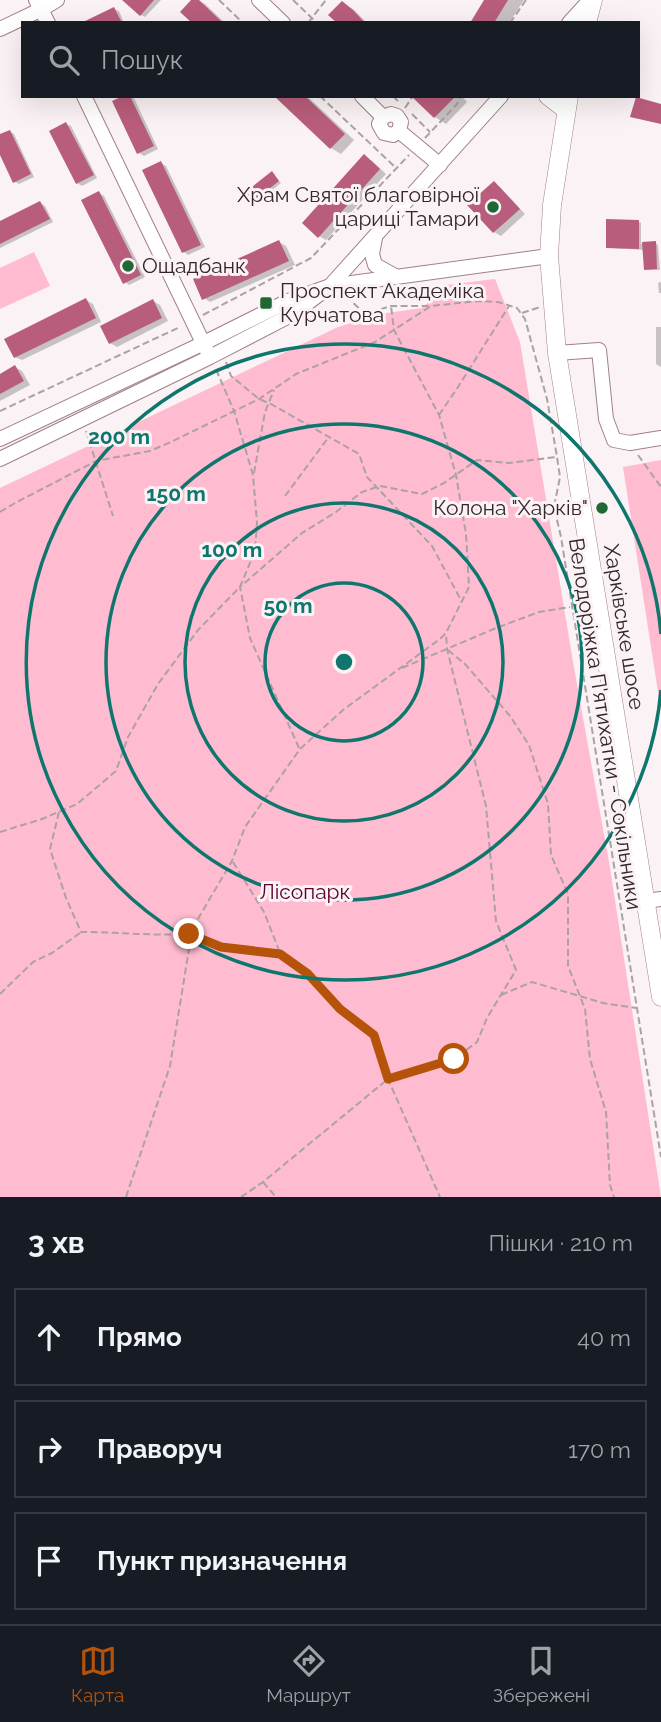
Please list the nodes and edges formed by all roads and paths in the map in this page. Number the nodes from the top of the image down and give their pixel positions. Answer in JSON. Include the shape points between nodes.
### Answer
{"nodes":[{"id":1,"x":57,"y":0,"type":"edge"},
{"id":2,"x":219,"y":0,"type":"edge"},
{"id":3,"x":260,"y":0,"type":"edge"},
{"id":4,"x":293,"y":0,"type":"edge"},
{"id":5,"x":326,"y":0,"type":"edge"},
{"id":6,"x":526,"y":0,"type":"edge"},
{"id":7,"x":592,"y":0,"type":"edge"},
{"id":8,"x":42,"y":11,"type":"edge"},
{"id":9,"x":312,"y":18,"type":"junction"},
{"id":10,"x":241,"y":21,"type":"edge"},
{"id":11,"x":281,"y":21,"type":"edge"},
{"id":12,"x":310,"y":21,"type":"edge"},
{"id":13,"x":315,"y":21,"type":"edge"},
{"id":14,"x":511,"y":21,"type":"edge"},
{"id":15,"x":571,"y":21,"type":"edge"},
{"id":16,"x":587,"y":21,"type":"edge"},
{"id":17,"x":0,"y":29,"type":"edge"},
{"id":18,"x":85,"y":98,"type":"edge"},
{"id":19,"x":322,"y":98,"type":"edge"},
{"id":20,"x":364,"y":98,"type":"edge"},
{"id":21,"x":395,"y":98,"type":"edge"},
{"id":22,"x":460,"y":98,"type":"edge"},
{"id":23,"x":499,"y":98,"type":"edge"},
{"id":24,"x":568,"y":103,"type":"edge"},
{"id":25,"x":430,"y":132,"type":"junction"},
{"id":26,"x":417,"y":146,"type":"junction"},
{"id":27,"x":440,"y":164,"type":"junction"},
{"id":28,"x":396,"y":168,"type":"junction"},
{"id":29,"x":375,"y":238,"type":"junction"},
{"id":30,"x":549,"y":256,"type":"junction"},
{"id":31,"x":395,"y":276,"type":"junction"},
{"id":32,"x":330,"y":286,"type":"junction"},
{"id":33,"x":553,"y":303,"type":"junction"},
{"id":34,"x":510,"y":305,"type":"junction"},
{"id":35,"x":391,"y":306,"type":"junction"},
{"id":36,"x":431,"y":306,"type":"junction"},
{"id":37,"x":521,"y":313,"type":"junction"},
{"id":38,"x":192,"y":321,"type":"junction"},
{"id":39,"x":394,"y":330,"type":"junction"},
{"id":40,"x":207,"y":350,"type":"junction"},
{"id":41,"x":557,"y":353,"type":"junction"},
{"id":42,"x":226,"y":361,"type":"dead end"},
{"id":43,"x":274,"y":390,"type":"junction"},
{"id":44,"x":259,"y":399,"type":"junction"},
{"id":45,"x":269,"y":403,"type":"junction"},
{"id":46,"x":0,"y":411,"type":"edge"},
{"id":47,"x":234,"y":411,"type":"junction"},
{"id":48,"x":439,"y":415,"type":"junction"},
{"id":49,"x":82,"y":419,"type":"junction"},
{"id":50,"x":329,"y":437,"type":"junction"},
{"id":51,"x":661,"y":438,"type":"edge"},
{"id":52,"x":0,"y":439,"type":"edge"},
{"id":53,"x":630,"y":443,"type":"junction"},
{"id":54,"x":557,"y":457,"type":"junction"},
{"id":55,"x":0,"y":459,"type":"edge"},
{"id":56,"x":96,"y":461,"type":"junction"},
{"id":57,"x":456,"y":474,"type":"junction"},
{"id":58,"x":253,"y":475,"type":"junction"},
{"id":59,"x":377,"y":487,"type":"junction"},
{"id":60,"x":661,"y":487,"type":"edge"},
{"id":61,"x":285,"y":496,"type":"dead end"},
{"id":62,"x":0,"y":512,"type":"edge"},
{"id":63,"x":113,"y":516,"type":"dead end"},
{"id":64,"x":240,"y":587,"type":"junction"},
{"id":65,"x":462,"y":602,"type":"junction"},
{"id":66,"x":571,"y":606,"type":"junction"},
{"id":67,"x":446,"y":633,"type":"junction"},
{"id":68,"x":447,"y":649,"type":"junction"},
{"id":69,"x":396,"y":671,"type":"junction"},
{"id":70,"x":300,"y":749,"type":"junction"},
{"id":71,"x":59,"y":812,"type":"junction"},
{"id":72,"x":0,"y":832,"type":"edge"},
{"id":73,"x":232,"y":861,"type":"junction"},
{"id":74,"x":653,"y":900,"type":"edge"},
{"id":75,"x":81,"y":932,"type":"junction"},
{"id":76,"x":189,"y":934,"type":"junction"},
{"id":77,"x":280,"y":954,"type":"junction"},
{"id":78,"x":0,"y":994,"type":"edge"},
{"id":79,"x":579,"y":995,"type":"junction"},
{"id":80,"x":500,"y":996,"type":"junction"},
{"id":81,"x":661,"y":997,"type":"edge"},
{"id":82,"x":637,"y":1008,"type":"junction"},
{"id":83,"x":388,"y":1079,"type":"junction"},
{"id":84,"x":661,"y":1157,"type":"edge"},
{"id":85,"x":262,"y":1182,"type":"junction"},
{"id":86,"x":126,"y":1197,"type":"edge"},
{"id":87,"x":241,"y":1197,"type":"edge"},
{"id":88,"x":276,"y":1197,"type":"edge"},
{"id":89,"x":440,"y":1197,"type":"edge"},
{"id":90,"x":614,"y":1197,"type":"edge"}],
"edges":[{"from":1,"to":8,"type":"street"},
{"from":2,"to":10,"type":"path"},
{"from":3,"to":11,"type":"street"},
{"from":4,"to":9,"type":"path"},
{"from":5,"to":9,"type":"path"},
{"from":6,"to":14,"type":"path"},
{"from":7,"to":15,"type":"street"},
{"from":7,"to":16,"type":"main road"},
{"from":8,"to":17,"type":"street"},
{"from":9,"to":12,"type":"path"},
{"from":9,"to":13,"type":"path"},
{"from":18,"to":38,"type":"street"},
{"from":19,"to":28,"type":"path"},
{"from":20,"to":26,"type":"street","via":[[383,117],[397,116],[399,131]]},
{"from":21,"to":25,"type":"path"},
{"from":22,"to":25,"type":"path"},
{"from":23,"to":27,"type":"street"},
{"from":24,"to":30,"type":"main road","name":"Харківське шосе"},
{"from":25,"to":26,"type":"path"},
{"from":26,"to":27,"type":"street"},
{"from":26,"to":28,"type":"path"},
{"from":27,"to":29,"type":"street"},
{"from":28,"to":38,"type":"path","via":[[310,258]]},
{"from":29,"to":31,"type":"street","via":[[375,265]]},
{"from":29,"to":32,"type":"street"},
{"from":30,"to":31,"type":"street"},
{"from":30,"to":33,"type":"main road","name":"Харківське шосе"},
{"from":31,"to":32,"type":"street"},
{"from":32,"to":35,"type":"path","via":[[365,314]]},
{"from":32,"to":40,"type":"street","via":[[293,314]]},
{"from":33,"to":37,"type":"path"},
{"from":33,"to":41,"type":"main road","name":"Харківське шосе"},
{"from":34,"to":36,"type":"path","via":[[478,301]]},
{"from":34,"to":37,"type":"path"},
{"from":34,"to":48,"type":"path"},
{"from":35,"to":36,"type":"path"},
{"from":35,"to":39,"type":"path"},
{"from":36,"to":39,"type":"path"},
{"from":37,"to":54,"type":"path","name":"Велодоріжка П'ятихатки - Сокільники","via":[[547,399]]},
{"from":38,"to":40,"type":"street"},
{"from":38,"to":46,"type":"path"},
{"from":39,"to":43,"type":"path","via":[[296,374]]},
{"from":39,"to":48,"type":"path"},
{"from":40,"to":47,"type":"path"},
{"from":40,"to":49,"type":"street"},
{"from":40,"to":52,"type":"street"},
{"from":41,"to":53,"type":"street","via":[[599,350],[606,419],[614,440]]},
{"from":41,"to":74,"type":"main road","name":"Харківське шосе"},
{"from":42,"to":44,"type":"path","via":[[231,376]]},
{"from":43,"to":44,"type":"path"},
{"from":43,"to":45,"type":"path"},
{"from":44,"to":45,"type":"path"},
{"from":44,"to":47,"type":"path"},
{"from":45,"to":50,"type":"path"},
{"from":45,"to":58,"type":"path"},
{"from":47,"to":56,"type":"path","via":[[150,451]]},
{"from":47,"to":58,"type":"path"},
{"from":48,"to":57,"type":"path"},
{"from":49,"to":55,"type":"street"},
{"from":49,"to":56,"type":"path"},
{"from":50,"to":59,"type":"path","via":[[359,454],[367,477]]},
{"from":50,"to":61,"type":"path"},
{"from":51,"to":53,"type":"street"},
{"from":53,"to":60,"type":"path"},
{"from":54,"to":57,"type":"path","via":[[509,463],[477,460]]},
{"from":54,"to":66,"type":"path","name":"Велодоріжка П'ятихатки - Сокільники","via":[[560,477],[554,507]]},
{"from":56,"to":62,"type":"path"},
{"from":56,"to":63,"type":"path"},
{"from":57,"to":59,"type":"path","via":[[422,494]]},
{"from":57,"to":65,"type":"path","via":[[470,587]]},
{"from":58,"to":64,"type":"path","via":[[255,551]]},
{"from":59,"to":64,"type":"path","via":[[362,492],[302,533]]},
{"from":59,"to":65,"type":"path","via":[[432,546]]},
{"from":64,"to":70,"type":"path","via":[[250,638]]},
{"from":64,"to":71,"type":"path","via":[[198,630],[158,684],[128,737],[116,771],[77,804]]},
{"from":65,"to":67,"type":"path"},
{"from":66,"to":68,"type":"path","via":[[539,612]]},
{"from":66,"to":82,"type":"path","name":"Велодоріжка П'ятихатки - Сокільники"},
{"from":67,"to":68,"type":"path"},
{"from":67,"to":69,"type":"path"},
{"from":68,"to":69,"type":"path"},
{"from":68,"to":79,"type":"path","via":[[510,716],[529,745],[548,804],[551,855],[568,894],[568,967]]},
{"from":68,"to":80,"type":"path","via":[[486,806],[496,920],[516,970]]},
{"from":69,"to":70,"type":"path"},
{"from":70,"to":73,"type":"path","via":[[245,827]]},
{"from":71,"to":72,"type":"path"},
{"from":71,"to":75,"type":"path","via":[[50,849]]},
{"from":73,"to":76,"type":"path"},
{"from":73,"to":77,"type":"path","via":[[264,912]]},
{"from":74,"to":81,"type":"main road","name":"Харківське шосе"},
{"from":75,"to":76,"type":"path"},
{"from":75,"to":78,"type":"path","via":[[33,962]]},
{"from":76,"to":77,"type":"path","via":[[221,947]]},
{"from":76,"to":86,"type":"path","via":[[170,1066]]},
{"from":77,"to":83,"type":"path","via":[[374,1035]]},
{"from":79,"to":80,"type":"path","via":[[532,982]]},
{"from":79,"to":82,"type":"path"},
{"from":79,"to":90,"type":"path","via":[[585,1009],[590,1059],[606,1112]]},
{"from":80,"to":83,"type":"path","via":[[477,1042],[454,1059]]},
{"from":82,"to":84,"type":"path","name":"Велодоріжка П'ятихатки - Сокільники"},
{"from":83,"to":85,"type":"path"},
{"from":83,"to":89,"type":"path"},
{"from":85,"to":87,"type":"path"},
{"from":85,"to":88,"type":"path"}]}
